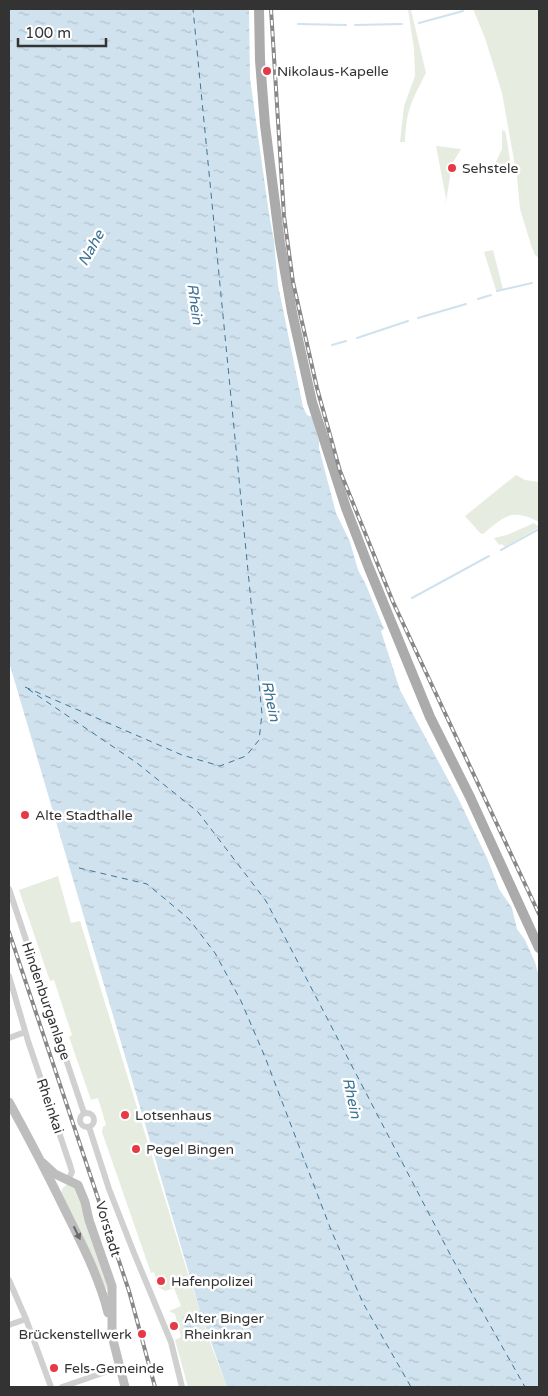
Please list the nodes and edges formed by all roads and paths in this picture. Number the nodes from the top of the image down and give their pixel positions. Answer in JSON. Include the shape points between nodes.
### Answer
{"nodes":[{"id":1,"x":259,"y":9,"type":"edge"},
{"id":2,"x":9,"y":889,"type":"edge"},
{"id":3,"x":539,"y":948,"type":"edge"},
{"id":4,"x":9,"y":976,"type":"edge"},
{"id":5,"x":25,"y":1032,"type":"junction"},
{"id":6,"x":9,"y":1038,"type":"edge"},
{"id":7,"x":9,"y":1102,"type":"edge"},
{"id":8,"x":84,"y":1113,"type":"junction"},
{"id":9,"x":89,"y":1127,"type":"junction"},
{"id":10,"x":43,"y":1163,"type":"junction"},
{"id":11,"x":68,"y":1180,"type":"junction"},
{"id":12,"x":58,"y":1195,"type":"junction"},
{"id":13,"x":9,"y":1280,"type":"edge"},
{"id":14,"x":112,"y":1286,"type":"junction"},
{"id":15,"x":102,"y":1291,"type":"junction"},
{"id":16,"x":26,"y":1319,"type":"junction"},
{"id":17,"x":111,"y":1323,"type":"junction"},
{"id":18,"x":9,"y":1326,"type":"edge"},
{"id":19,"x":120,"y":1367,"type":"junction"},
{"id":20,"x":51,"y":1387,"type":"edge"},
{"id":21,"x":62,"y":1387,"type":"edge"},
{"id":22,"x":125,"y":1387,"type":"edge"},
{"id":23,"x":182,"y":1387,"type":"edge"}],
"edges":[{"from":1,"to":3,"type":"main road","via":[[265,125],[280,244],[312,402],[346,508],[420,692]]},
{"from":2,"to":8,"type":"street","name":"Hindenburganlage"},
{"from":4,"to":5,"type":"street","name":"Rheinkai"},
{"from":5,"to":6,"type":"street"},
{"from":5,"to":11,"type":"street","name":"Rheinkai","via":[[70,1165],[72,1172]]},
{"from":7,"to":10,"type":"main road","name":"Vorstadt"},
{"from":8,"to":9,"type":"street","via":[[80,1121],[82,1126]]},
{"from":8,"to":9,"type":"street","via":[[90,1113],[94,1118],[93,1125]]},
{"from":9,"to":23,"type":"street","via":[[109,1189],[171,1342]]},
{"from":10,"to":11,"type":"main road","name":"Vorstadt"},
{"from":10,"to":12,"type":"main road","name":"Vorstadt"},
{"from":11,"to":12,"type":"main road","via":[[57,1187]]},
{"from":11,"to":14,"type":"main road","name":"Vorstadt","via":[[78,1185],[82,1192]]},
{"from":12,"to":15,"type":"main road","name":"Vorstadt","one_way":true},
{"from":13,"to":16,"type":"street"},
{"from":14,"to":15,"type":"main road","via":[[107,1292]]},
{"from":14,"to":17,"type":"main road","name":"Vorstadt"},
{"from":15,"to":17,"type":"main road","name":"Vorstadt"},
{"from":16,"to":18,"type":"street"},
{"from":16,"to":20,"type":"street"},
{"from":17,"to":19,"type":"main road","name":"Vorstadt"},
{"from":19,"to":21,"type":"street"},
{"from":19,"to":22,"type":"main road","name":"Vorstadt"}]}
